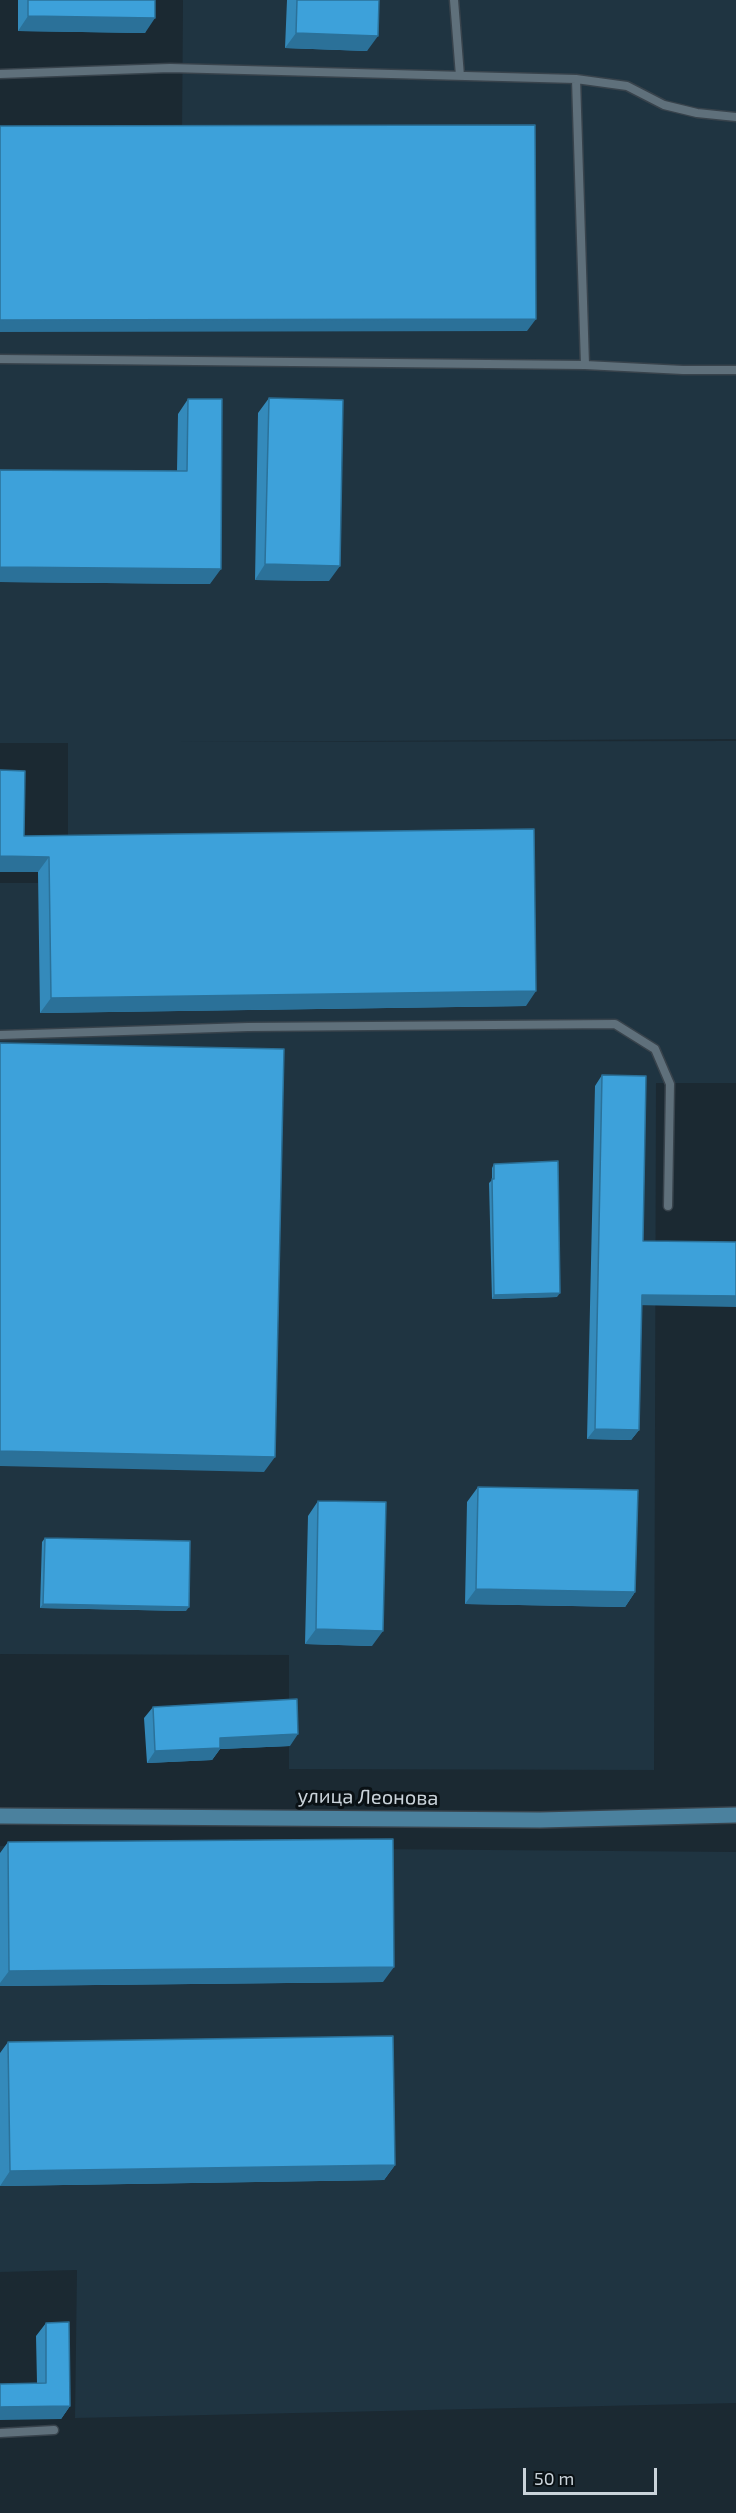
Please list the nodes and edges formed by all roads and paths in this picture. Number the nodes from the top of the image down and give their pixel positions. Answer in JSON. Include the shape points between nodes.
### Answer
{"nodes":[{"id":1,"x":454,"y":0,"type":"edge"},
{"id":2,"x":0,"y":74,"type":"edge"},
{"id":3,"x":460,"y":76,"type":"junction"},
{"id":4,"x":576,"y":79,"type":"junction"},
{"id":5,"x":736,"y":117,"type":"edge"},
{"id":6,"x":0,"y":359,"type":"edge"},
{"id":7,"x":585,"y":365,"type":"junction"},
{"id":8,"x":736,"y":370,"type":"edge"},
{"id":9,"x":0,"y":1035,"type":"edge"},
{"id":10,"x":668,"y":1206,"type":"dead end"},
{"id":11,"x":736,"y":1815,"type":"edge"},
{"id":12,"x":0,"y":1816,"type":"edge"},
{"id":13,"x":54,"y":2430,"type":"dead end"},
{"id":14,"x":0,"y":2433,"type":"edge"}],
"edges":[{"from":1,"to":3,"type":"lane"},
{"from":2,"to":3,"type":"lane","via":[[171,68]]},
{"from":3,"to":4,"type":"lane"},
{"from":4,"to":5,"type":"lane","via":[[627,86],[664,105],[697,113]]},
{"from":4,"to":7,"type":"lane"},
{"from":6,"to":7,"type":"lane"},
{"from":7,"to":8,"type":"lane"},
{"from":9,"to":10,"type":"lane","via":[[248,1027],[615,1024],[655,1049],[670,1084]]},
{"from":11,"to":12,"type":"street","name":"улица Леонова","via":[[540,1820]]},
{"from":13,"to":14,"type":"lane"}]}
